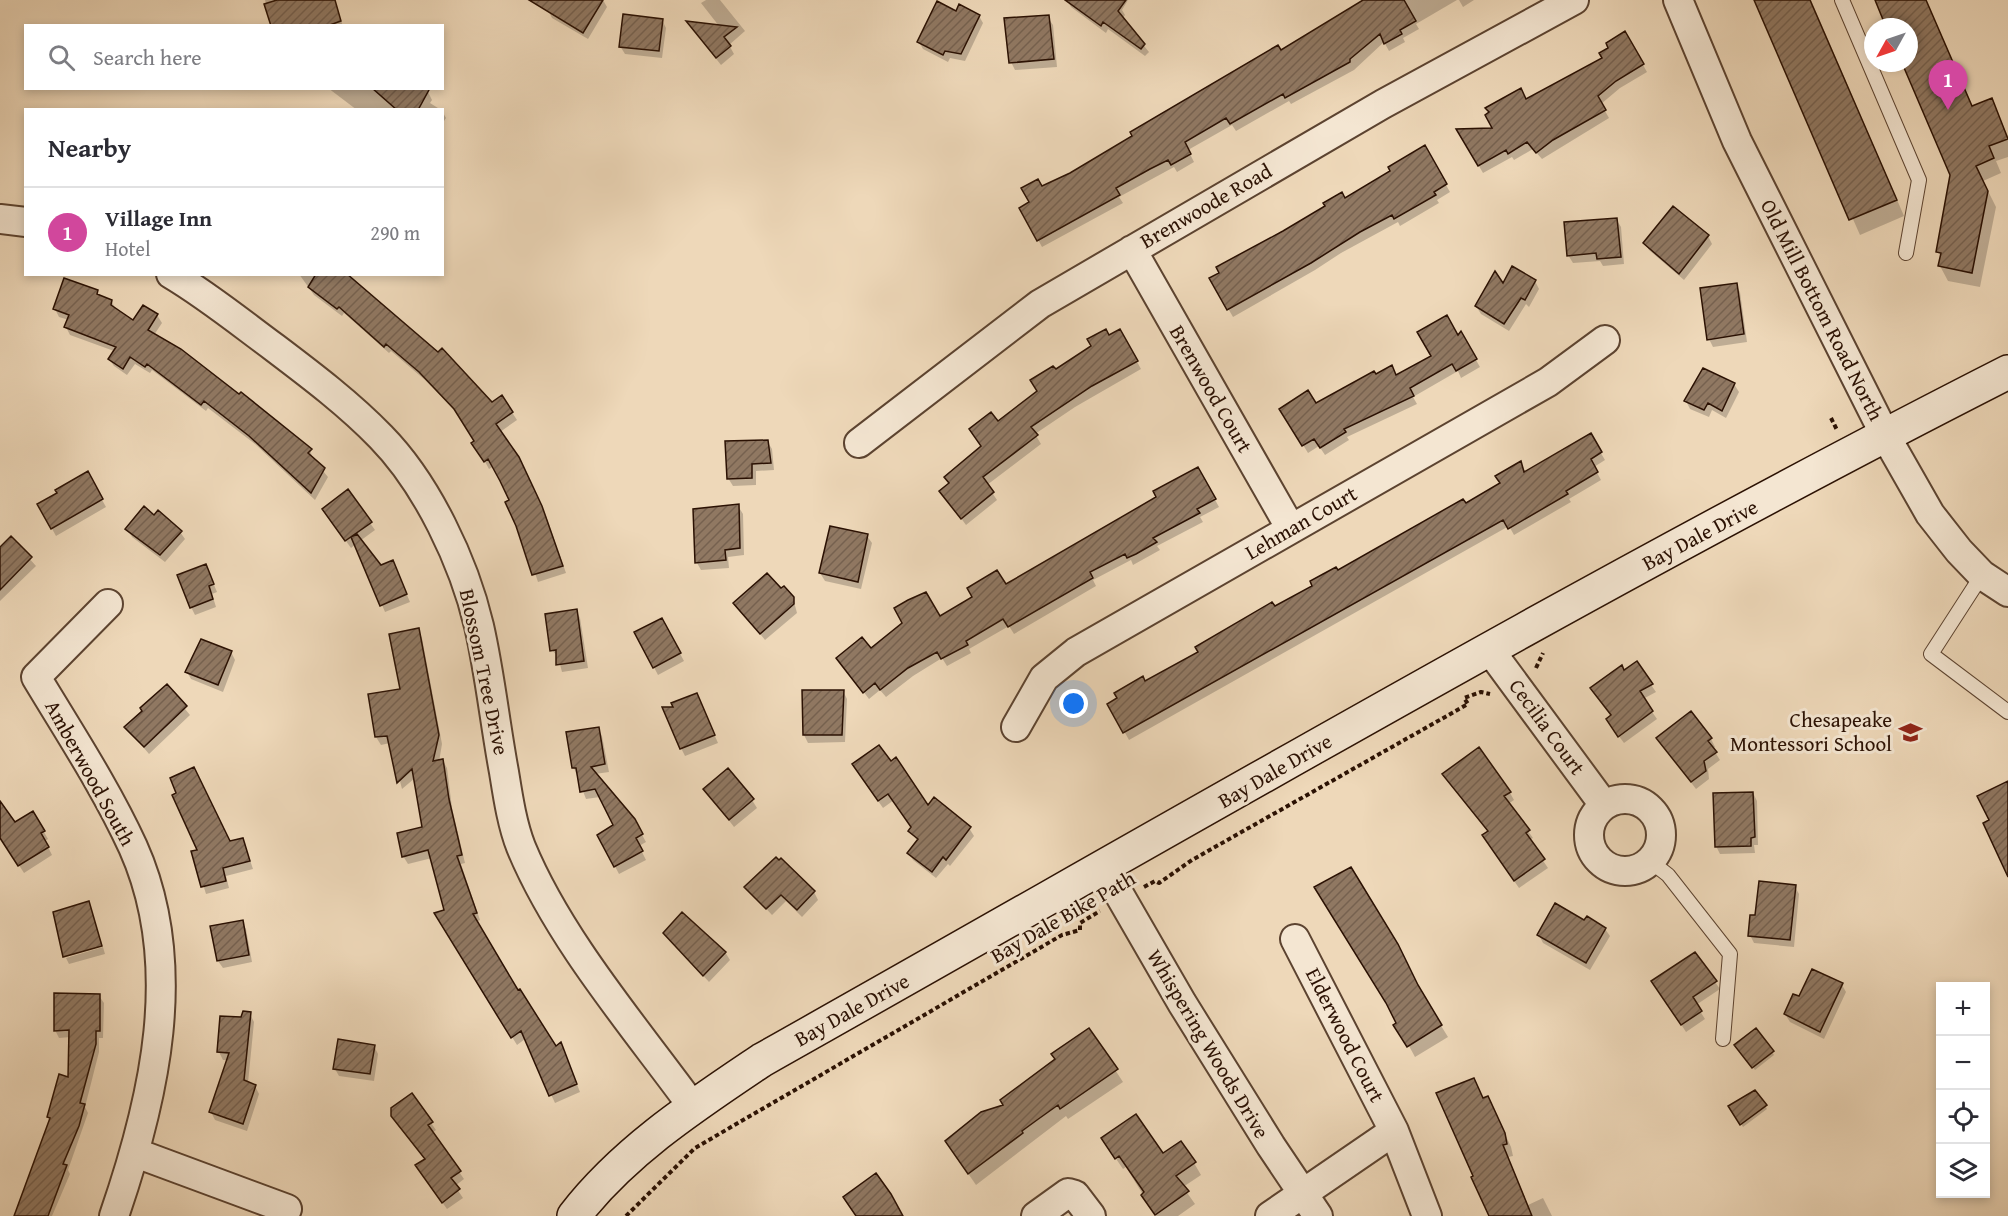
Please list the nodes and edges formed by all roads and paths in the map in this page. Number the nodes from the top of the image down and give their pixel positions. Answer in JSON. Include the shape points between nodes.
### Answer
{"nodes":[{"id":1,"x":1574,"y":0,"type":"edge"},
{"id":2,"x":1678,"y":0,"type":"edge"},
{"id":3,"x":1842,"y":0,"type":"edge"},
{"id":4,"x":0,"y":219,"type":"edge"},
{"id":5,"x":24,"y":222,"type":"edge"},
{"id":6,"x":1132,"y":250,"type":"junction"},
{"id":7,"x":1906,"y":253,"type":"dead end"},
{"id":8,"x":174,"y":276,"type":"edge"},
{"id":9,"x":1605,"y":340,"type":"dead end"},
{"id":10,"x":2008,"y":372,"type":"edge"},
{"id":11,"x":1885,"y":435,"type":"junction"},
{"id":12,"x":859,"y":443,"type":"dead end"},
{"id":13,"x":1291,"y":529,"type":"junction"},
{"id":14,"x":1982,"y":575,"type":"junction"},
{"id":15,"x":2008,"y":592,"type":"edge"},
{"id":16,"x":108,"y":604,"type":"dead end"},
{"id":17,"x":1489,"y":649,"type":"junction"},
{"id":18,"x":1468,"y":704,"type":"dead end"},
{"id":19,"x":2008,"y":712,"type":"edge"},
{"id":20,"x":1016,"y":727,"type":"dead end"},
{"id":21,"x":1604,"y":805,"type":"junction"},
{"id":22,"x":1650,"y":861,"type":"junction"},
{"id":23,"x":1104,"y":868,"type":"junction"},
{"id":24,"x":1121,"y":899,"type":"junction"},
{"id":25,"x":1295,"y":939,"type":"dead end"},
{"id":26,"x":1723,"y":1039,"type":"dead end"},
{"id":27,"x":693,"y":1107,"type":"junction"},
{"id":28,"x":1394,"y":1131,"type":"junction"},
{"id":29,"x":136,"y":1153,"type":"junction"},
{"id":30,"x":1302,"y":1193,"type":"junction"},
{"id":31,"x":287,"y":1209,"type":"dead end"},
{"id":32,"x":114,"y":1216,"type":"edge"},
{"id":33,"x":574,"y":1216,"type":"edge"},
{"id":34,"x":626,"y":1216,"type":"edge"},
{"id":35,"x":1036,"y":1216,"type":"edge"},
{"id":36,"x":1091,"y":1216,"type":"edge"},
{"id":37,"x":1270,"y":1216,"type":"edge"},
{"id":38,"x":1318,"y":1216,"type":"edge"},
{"id":39,"x":1427,"y":1216,"type":"edge"}],
"edges":[{"from":1,"to":6,"type":"street","name":"Brenwoode Road","via":[[1383,104]]},
{"from":2,"to":11,"type":"street","name":"Old Mill Bottom Road North","via":[[1737,141]]},
{"from":3,"to":7,"type":"lane","via":[[1919,180]]},
{"from":4,"to":5,"type":"street"},
{"from":6,"to":12,"type":"street","name":"Brenwoode Road","via":[[1040,304]]},
{"from":6,"to":13,"type":"street","name":"Brenwood Court"},
{"from":8,"to":27,"type":"street","name":"Blossom Tree Drive","via":[[340,398],[383,439],[420,489],[447,534],[479,625],[507,793],[520,844],[542,893],[568,934]]},
{"from":9,"to":13,"type":"street","name":"Lehman Court","via":[[1548,382]]},
{"from":10,"to":11,"type":"street","name":"Bay Dale Drive"},
{"from":11,"to":14,"type":"street","name":"Old Mill Bottom Road North","via":[[1930,514]]},
{"from":11,"to":17,"type":"street","name":"Bay Dale Drive"},
{"from":13,"to":20,"type":"street","name":"Lehman Court","via":[[1076,652],[1044,678]]},
{"from":14,"to":15,"type":"street","name":"Old Mill Bottom Road North"},
{"from":14,"to":19,"type":"lane","via":[[1931,654]]},
{"from":16,"to":29,"type":"street","name":"Amberwood South","via":[[36,677],[97,777],[134,848],[155,915],[159,1034]]},
{"from":17,"to":21,"type":"street","name":"Cecilia Court"},
{"from":17,"to":23,"type":"street","name":"Bay Dale Drive"},
{"from":18,"to":24,"type":"path","name":"Bay Dale Bike Path","via":[[1192,860],[1159,883],[1155,881]]},
{"from":21,"to":22,"type":"street","via":[[1628,798],[1640,802],[1656,816],[1661,839]]},
{"from":21,"to":22,"type":"street","via":[[1589,827],[1589,840],[1599,861],[1620,871],[1633,870]]},
{"from":22,"to":26,"type":"lane","via":[[1668,875],[1730,954]]},
{"from":23,"to":24,"type":"street","name":"Whispering Woods Drive"},
{"from":23,"to":27,"type":"street","name":"Bay Dale Drive","via":[[762,1060]]},
{"from":24,"to":30,"type":"street","name":"Whispering Woods Drive"},
{"from":24,"to":34,"type":"path","name":"Bay Dale Bike Path","via":[[1080,924],[1080,930],[1062,935],[695,1148]]},
{"from":25,"to":28,"type":"street","name":"Elderwood Court"},
{"from":27,"to":33,"type":"street","name":"Bay Dale Drive","via":[[626,1160]]},
{"from":28,"to":30,"type":"street"},
{"from":28,"to":39,"type":"street","name":"Elderwood Court"},
{"from":29,"to":31,"type":"street"},
{"from":29,"to":32,"type":"street","name":"Amberwood South"},
{"from":30,"to":37,"type":"street"},
{"from":30,"to":38,"type":"street","name":"Whispering Woods Drive"},
{"from":35,"to":36,"type":"street","via":[[1068,1193]]}]}
